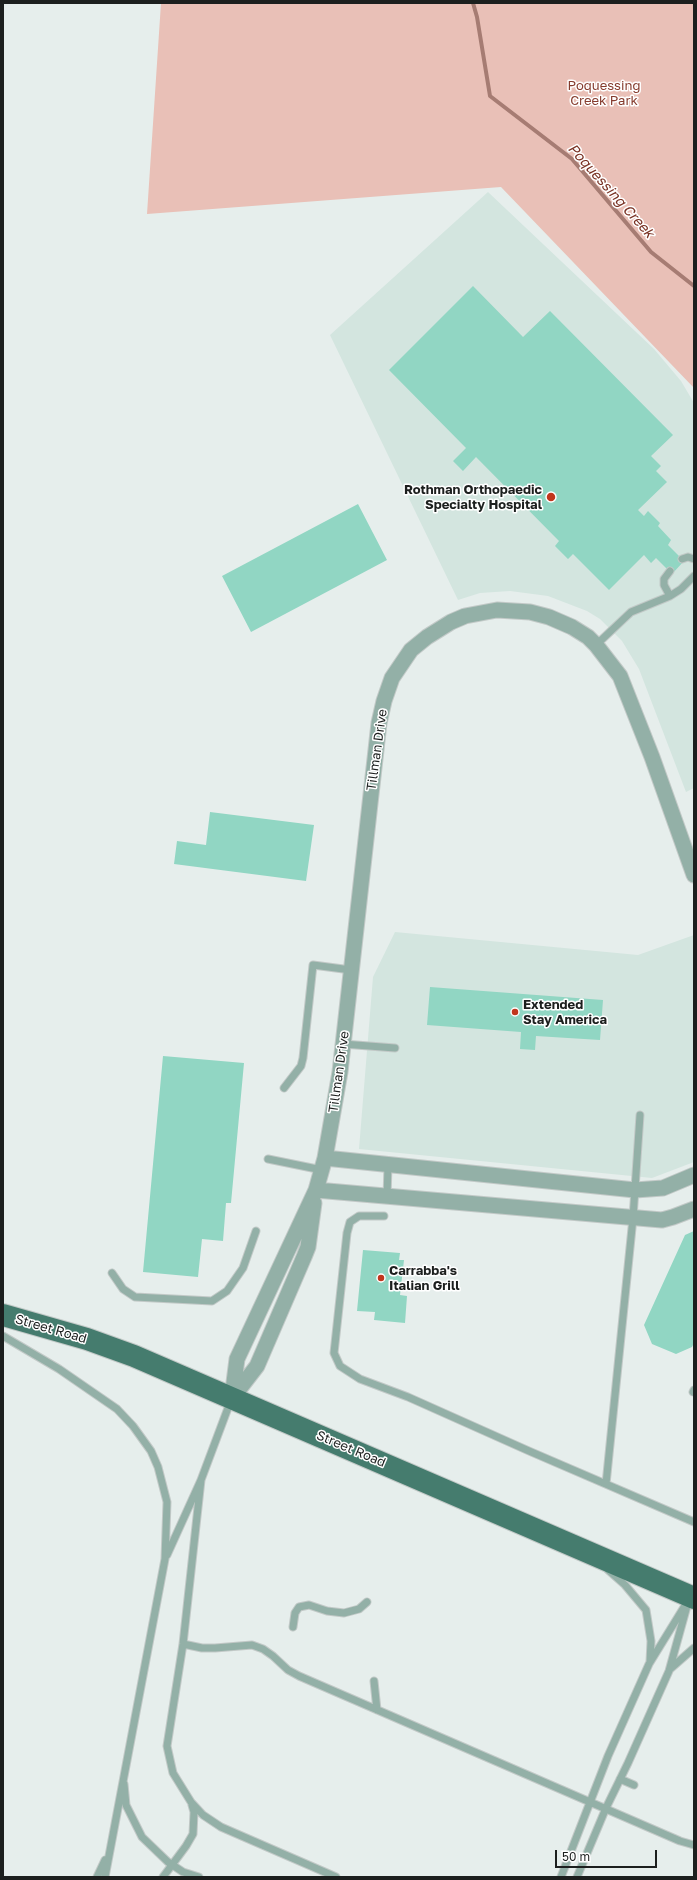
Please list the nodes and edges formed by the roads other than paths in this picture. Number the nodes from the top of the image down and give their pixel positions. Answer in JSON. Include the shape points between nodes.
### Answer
{"nodes":[{"id":1,"x":682,"y":559,"type":"dead end"},
{"id":2,"x":694,"y":559,"type":"edge"},
{"id":3,"x":670,"y":571,"type":"dead end"},
{"id":4,"x":694,"y":576,"type":"edge"},
{"id":5,"x":670,"y":596,"type":"junction"},
{"id":6,"x":596,"y":645,"type":"junction"},
{"id":7,"x":694,"y":875,"type":"edge"},
{"id":8,"x":352,"y":970,"type":"junction"},
{"id":9,"x":343,"y":1044,"type":"junction"},
{"id":10,"x":395,"y":1048,"type":"dead end"},
{"id":11,"x":284,"y":1088,"type":"dead end"},
{"id":12,"x":640,"y":1115,"type":"dead end"},
{"id":13,"x":268,"y":1159,"type":"dead end"},
{"id":14,"x":323,"y":1164,"type":"junction"},
{"id":15,"x":388,"y":1165,"type":"junction"},
{"id":16,"x":694,"y":1175,"type":"edge"},
{"id":17,"x":316,"y":1190,"type":"junction"},
{"id":18,"x":634,"y":1190,"type":"junction"},
{"id":19,"x":386,"y":1199,"type":"junction"},
{"id":20,"x":694,"y":1209,"type":"edge"},
{"id":21,"x":384,"y":1216,"type":"dead end"},
{"id":22,"x":633,"y":1218,"type":"junction"},
{"id":23,"x":256,"y":1231,"type":"dead end"},
{"id":24,"x":112,"y":1273,"type":"dead end"},
{"id":25,"x":3,"y":1315,"type":"edge"},
{"id":26,"x":3,"y":1336,"type":"edge"},
{"id":27,"x":232,"y":1398,"type":"junction"},
{"id":28,"x":201,"y":1480,"type":"junction"},
{"id":29,"x":606,"y":1484,"type":"junction"},
{"id":30,"x":694,"y":1522,"type":"edge"},
{"id":31,"x":581,"y":1549,"type":"junction"},
{"id":32,"x":165,"y":1559,"type":"junction"},
{"id":33,"x":692,"y":1598,"type":"edge"},
{"id":34,"x":367,"y":1602,"type":"dead end"},
{"id":35,"x":293,"y":1627,"type":"dead end"},
{"id":36,"x":183,"y":1644,"type":"junction"},
{"id":37,"x":694,"y":1648,"type":"edge"},
{"id":38,"x":649,"y":1664,"type":"junction"},
{"id":39,"x":669,"y":1671,"type":"junction"},
{"id":40,"x":374,"y":1682,"type":"dead end"},
{"id":41,"x":377,"y":1710,"type":"junction"},
{"id":42,"x":124,"y":1776,"type":"junction"},
{"id":43,"x":620,"y":1779,"type":"junction"},
{"id":44,"x":634,"y":1785,"type":"dead end"},
{"id":45,"x":191,"y":1802,"type":"junction"},
{"id":46,"x":590,"y":1802,"type":"junction"},
{"id":47,"x":606,"y":1808,"type":"junction"},
{"id":48,"x":694,"y":1845,"type":"edge"},
{"id":49,"x":111,"y":1847,"type":"junction"},
{"id":50,"x":173,"y":1865,"type":"junction"},
{"id":51,"x":97,"y":1877,"type":"edge"},
{"id":52,"x":105,"y":1877,"type":"edge"},
{"id":53,"x":163,"y":1877,"type":"edge"},
{"id":54,"x":199,"y":1877,"type":"edge"},
{"id":55,"x":336,"y":1877,"type":"edge"},
{"id":56,"x":561,"y":1877,"type":"edge"},
{"id":57,"x":577,"y":1877,"type":"edge"}],
"edges":[{"from":1,"to":2,"type":"lane"},
{"from":3,"to":5,"type":"lane","via":[[664,579],[664,586]]},
{"from":4,"to":5,"type":"lane"},
{"from":5,"to":6,"type":"lane","via":[[631,612]]},
{"from":6,"to":7,"type":"street","name":"Tillman Drive","via":[[612,664],[626,689]]},
{"from":6,"to":8,"type":"street","name":"Tillman Drive","via":[[572,627],[549,617],[530,612],[497,610],[464,616],[451,622],[427,637],[404,659],[392,678],[379,723]]},
{"from":8,"to":9,"type":"street","name":"Tillman Drive"},
{"from":8,"to":11,"type":"lane","via":[[313,965],[303,1058],[301,1066]]},
{"from":9,"to":10,"type":"lane"},
{"from":9,"to":14,"type":"street","name":"Tillman Drive","via":[[334,1113]]},
{"from":12,"to":18,"type":"lane"},
{"from":13,"to":14,"type":"lane"},
{"from":14,"to":15,"type":"street"},
{"from":14,"to":17,"type":"street","name":"Tillman Drive"},
{"from":15,"to":18,"type":"street"},
{"from":15,"to":19,"type":"lane"},
{"from":16,"to":18,"type":"street","via":[[663,1188]]},
{"from":17,"to":19,"type":"street"},
{"from":17,"to":27,"type":"street","name":"Tillman Drive","via":[[237,1359]]},
{"from":17,"to":27,"type":"street","name":"Tillman Drive","via":[[304,1258],[257,1366]]},
{"from":18,"to":22,"type":"lane"},
{"from":19,"to":22,"type":"street"},
{"from":20,"to":22,"type":"street","via":[[662,1220]]},
{"from":21,"to":29,"type":"lane","via":[[359,1216],[350,1222],[334,1353],[340,1366],[360,1379],[408,1397]]},
{"from":22,"to":29,"type":"lane"},
{"from":23,"to":24,"type":"lane","via":[[244,1268],[228,1291],[212,1301],[135,1297],[123,1289]]},
{"from":25,"to":27,"type":"main road","name":"Street Road","via":[[80,1337],[134,1356]]},
{"from":26,"to":32,"type":"lane","via":[[59,1369],[118,1409],[143,1438],[158,1467],[167,1502]]},
{"from":27,"to":28,"type":"lane"},
{"from":27,"to":31,"type":"main road","name":"Street Road"},
{"from":28,"to":32,"type":"lane"},
{"from":28,"to":36,"type":"lane"},
{"from":29,"to":30,"type":"lane"},
{"from":31,"to":33,"type":"main road","name":"Street Road"},
{"from":31,"to":38,"type":"lane","via":[[626,1585],[646,1610],[651,1641]]},
{"from":32,"to":42,"type":"lane"},
{"from":33,"to":38,"type":"lane"},
{"from":33,"to":39,"type":"lane"},
{"from":34,"to":35,"type":"lane","via":[[359,1609],[344,1613],[309,1605],[299,1607],[295,1613]]},
{"from":36,"to":41,"type":"lane","via":[[202,1648],[252,1646],[273,1656],[299,1676]]},
{"from":36,"to":45,"type":"lane","via":[[167,1746],[173,1773]]},
{"from":37,"to":39,"type":"lane"},
{"from":38,"to":46,"type":"lane"},
{"from":39,"to":43,"type":"lane"},
{"from":40,"to":41,"type":"lane"},
{"from":41,"to":46,"type":"lane"},
{"from":42,"to":49,"type":"lane"},
{"from":42,"to":50,"type":"lane","via":[[126,1805],[142,1837]]},
{"from":43,"to":44,"type":"lane"},
{"from":43,"to":47,"type":"lane"},
{"from":45,"to":50,"type":"lane","via":[[194,1812],[193,1834]]},
{"from":45,"to":55,"type":"lane","via":[[203,1815],[221,1827]]},
{"from":46,"to":47,"type":"lane"},
{"from":46,"to":56,"type":"lane"},
{"from":47,"to":48,"type":"lane"},
{"from":47,"to":57,"type":"lane"},
{"from":49,"to":51,"type":"lane"},
{"from":49,"to":52,"type":"lane"},
{"from":50,"to":53,"type":"lane"},
{"from":50,"to":54,"type":"lane","via":[[183,1872]]}]}
